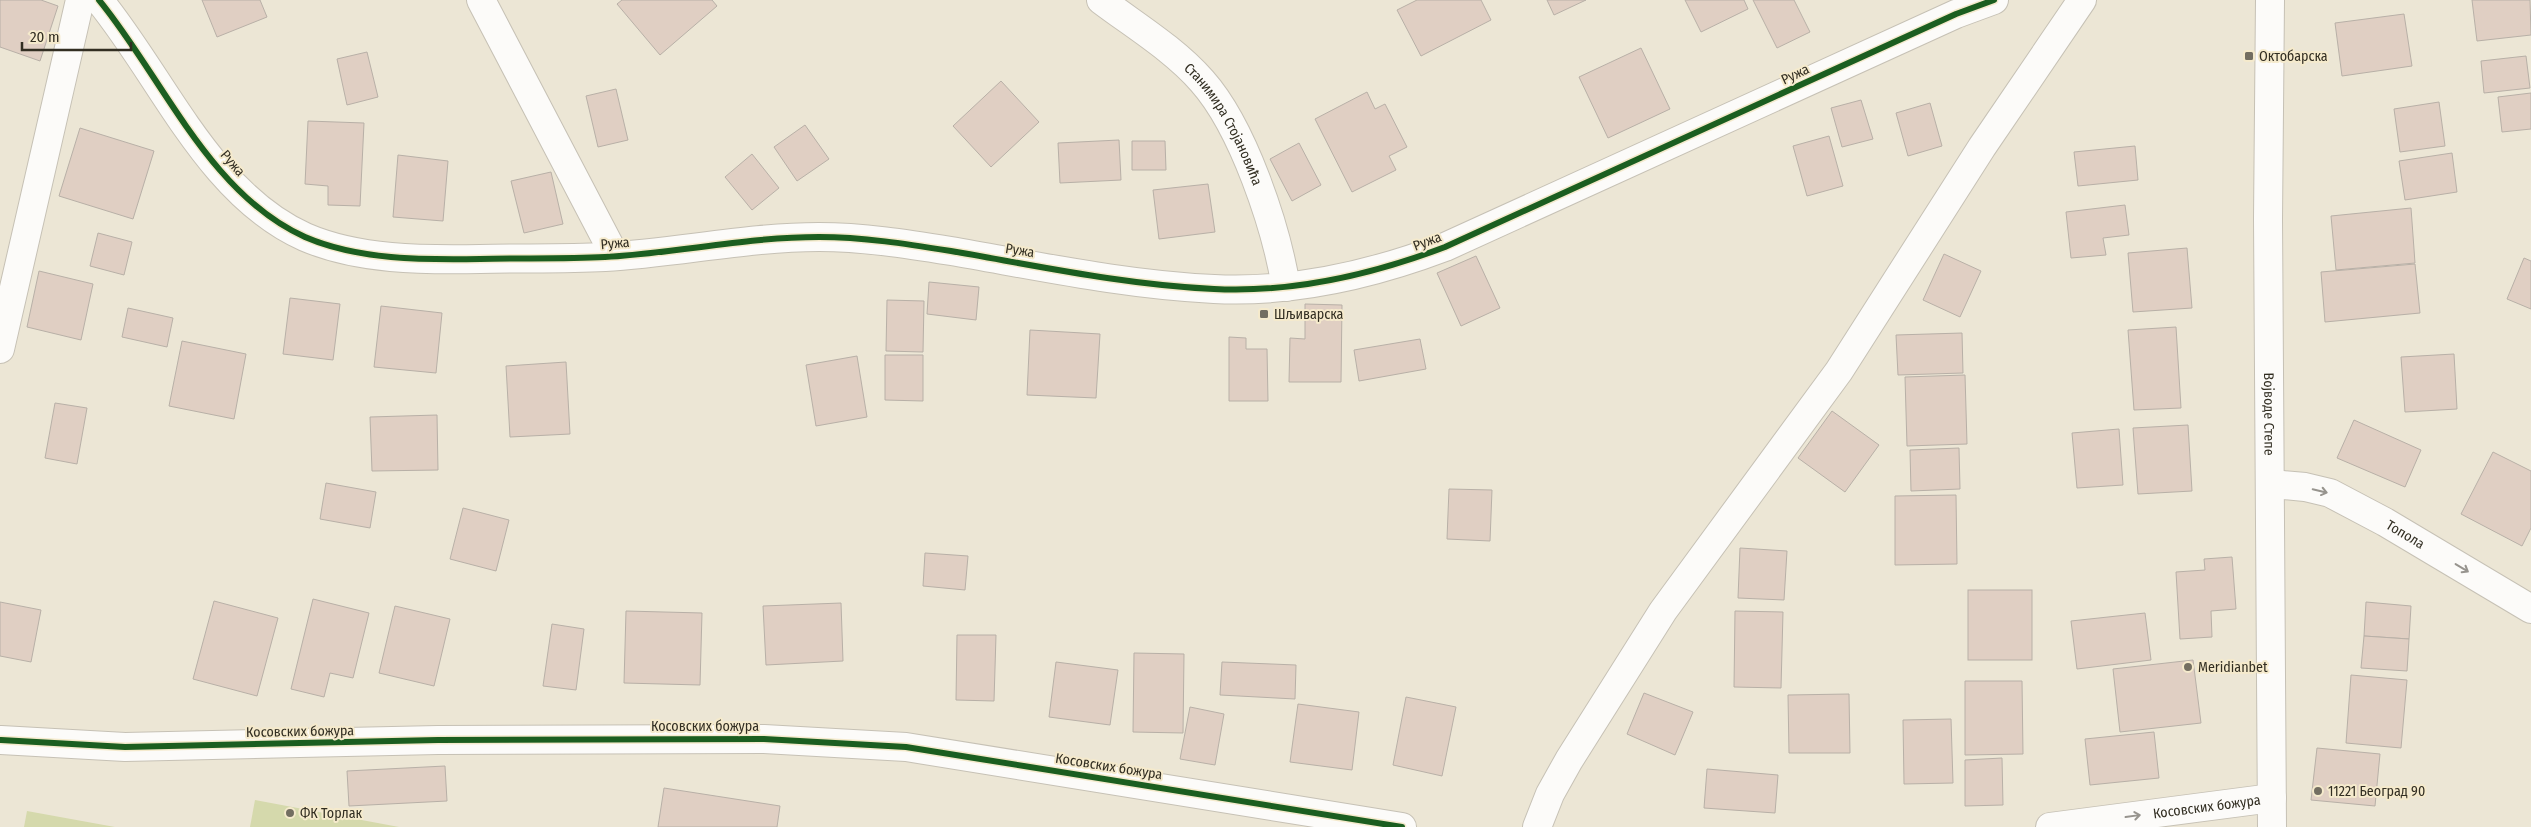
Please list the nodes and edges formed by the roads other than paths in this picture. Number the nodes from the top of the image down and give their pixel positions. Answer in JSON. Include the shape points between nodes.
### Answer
{"nodes":[{"id":1,"x":80,"y":0,"type":"edge"},
{"id":2,"x":99,"y":0,"type":"edge"},
{"id":3,"x":481,"y":0,"type":"edge"},
{"id":4,"x":1100,"y":0,"type":"edge"},
{"id":5,"x":1994,"y":0,"type":"edge"},
{"id":6,"x":2082,"y":0,"type":"edge"},
{"id":7,"x":2270,"y":0,"type":"edge"},
{"id":8,"x":614,"y":256,"type":"junction"},
{"id":9,"x":1286,"y":287,"type":"junction"},
{"id":10,"x":0,"y":349,"type":"edge"},
{"id":11,"x":2272,"y":484,"type":"junction"},
{"id":12,"x":2531,"y":610,"type":"edge"},
{"id":13,"x":1,"y":740,"type":"edge"},
{"id":14,"x":2272,"y":798,"type":"junction"},
{"id":15,"x":1402,"y":827,"type":"edge"},
{"id":16,"x":1537,"y":827,"type":"edge"},
{"id":17,"x":2050,"y":827,"type":"edge"},
{"id":18,"x":2272,"y":827,"type":"edge"}],
"edges":[{"from":1,"to":10,"type":"street"},
{"from":2,"to":8,"type":"street","name":"Ружа","via":[[225,176],[250,202],[276,222],[309,238],[344,248],[410,260]]},
{"from":3,"to":8,"type":"street"},
{"from":4,"to":9,"type":"street","name":"Станимира Стојановића","via":[[1176,57],[1202,81],[1218,105],[1263,199]]},
{"from":5,"to":9,"type":"street","name":"Ружа","via":[[1956,14],[1445,247],[1379,270]]},
{"from":6,"to":16,"type":"street","via":[[1982,147],[1840,371],[1663,611],[1569,760]]},
{"from":7,"to":11,"type":"street","name":"Војводе Степе","via":[[2268,219]]},
{"from":8,"to":9,"type":"street","name":"Ружа","via":[[764,238],[824,237],[902,243],[1149,284],[1219,290]]},
{"from":11,"to":12,"type":"street","name":"Топола","one_way":true,"via":[[2330,493],[2385,522]]},
{"from":11,"to":14,"type":"street","name":"Војводе Степе"},
{"from":13,"to":15,"type":"street","name":"Косовских божура","via":[[125,747],[438,740],[764,738],[906,747]]},
{"from":17,"to":14,"type":"street","name":"Косовских божура","one_way":true},
{"from":14,"to":18,"type":"street","name":"Војводе Степе"}]}
